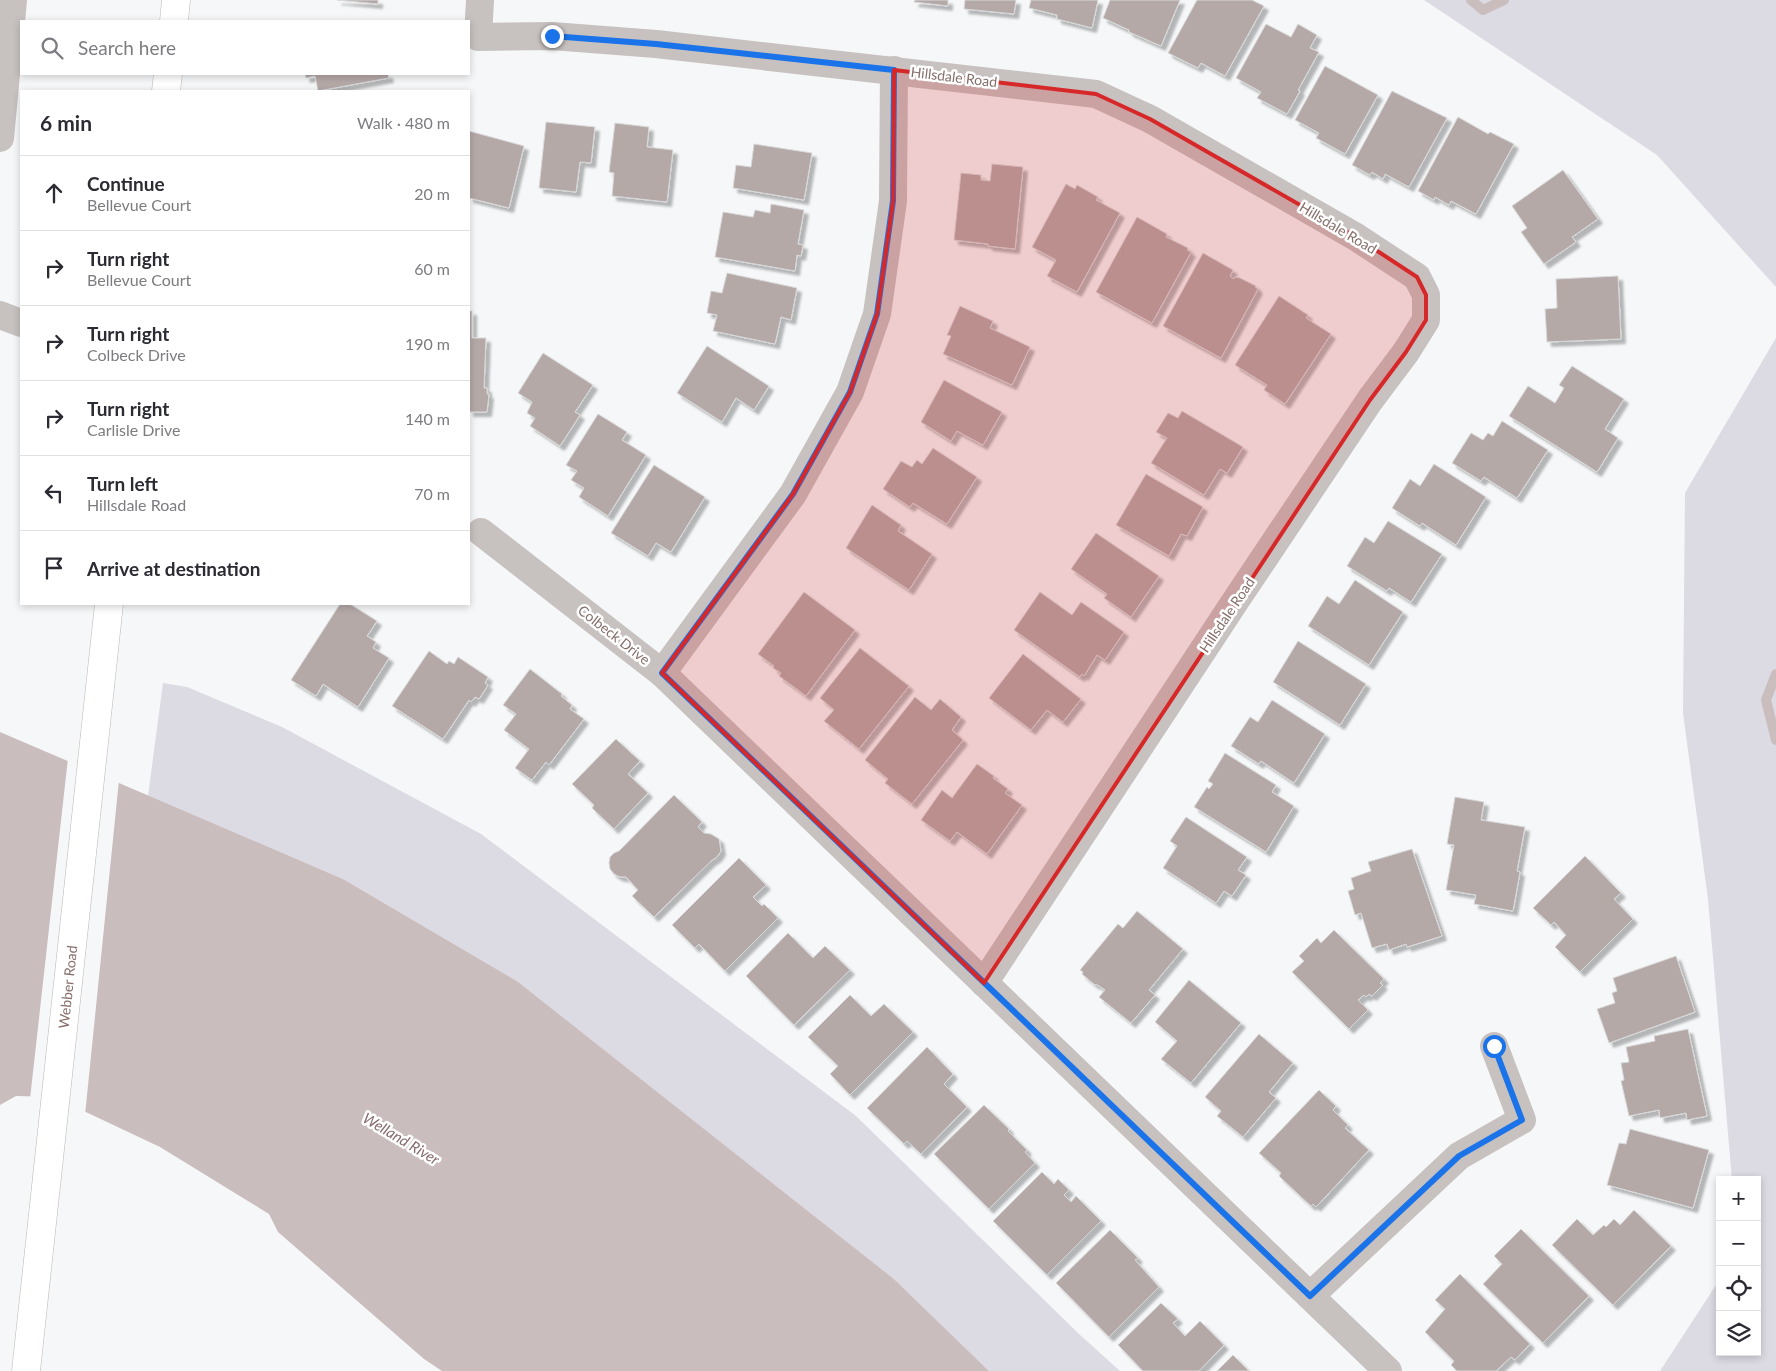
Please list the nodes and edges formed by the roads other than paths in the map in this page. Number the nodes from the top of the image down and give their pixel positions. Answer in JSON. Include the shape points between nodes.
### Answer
{"nodes":[{"id":1,"x":13,"y":0,"type":"edge"},
{"id":2,"x":176,"y":0,"type":"edge"},
{"id":3,"x":480,"y":0,"type":"edge"},
{"id":4,"x":174,"y":20,"type":"edge"},
{"id":5,"x":894,"y":70,"type":"junction"},
{"id":6,"x":168,"y":75,"type":"edge"},
{"id":7,"x":166,"y":90,"type":"edge"},
{"id":8,"x":0,"y":138,"type":"edge"},
{"id":9,"x":0,"y":315,"type":"edge"},
{"id":10,"x":20,"y":323,"type":"edge"},
{"id":11,"x":481,"y":532,"type":"dead end"},
{"id":12,"x":109,"y":605,"type":"edge"},
{"id":13,"x":662,"y":673,"type":"junction"},
{"id":14,"x":984,"y":983,"type":"junction"},
{"id":15,"x":1494,"y":1046,"type":"dead end"},
{"id":16,"x":1310,"y":1296,"type":"junction"},
{"id":17,"x":26,"y":1371,"type":"edge"},
{"id":18,"x":1388,"y":1371,"type":"edge"}],
"edges":[{"from":1,"to":8,"type":"street"},
{"from":2,"to":4,"type":"main road"},
{"from":3,"to":5,"type":"street","name":"Hillsdale Road","via":[[478,37],[552,36],[656,44]]},
{"from":5,"to":13,"type":"street","via":[[893,201],[877,314],[850,392],[793,494]]},
{"from":5,"to":14,"type":"street","name":"Hillsdale Road","via":[[1096,94],[1150,119],[1356,237],[1417,277],[1426,294],[1426,320],[1411,344],[1359,416]]},
{"from":6,"to":7,"type":"main road"},
{"from":9,"to":10,"type":"street"},
{"from":11,"to":13,"type":"street","name":"Colbeck Drive"},
{"from":12,"to":17,"type":"main road","name":"Webber Road"},
{"from":13,"to":14,"type":"street","name":"Colbeck Drive"},
{"from":14,"to":16,"type":"street","name":"Colbeck Drive"},
{"from":15,"to":16,"type":"street","via":[[1522,1120],[1459,1156]]},
{"from":16,"to":18,"type":"street","name":"Colbeck Drive"}]}
